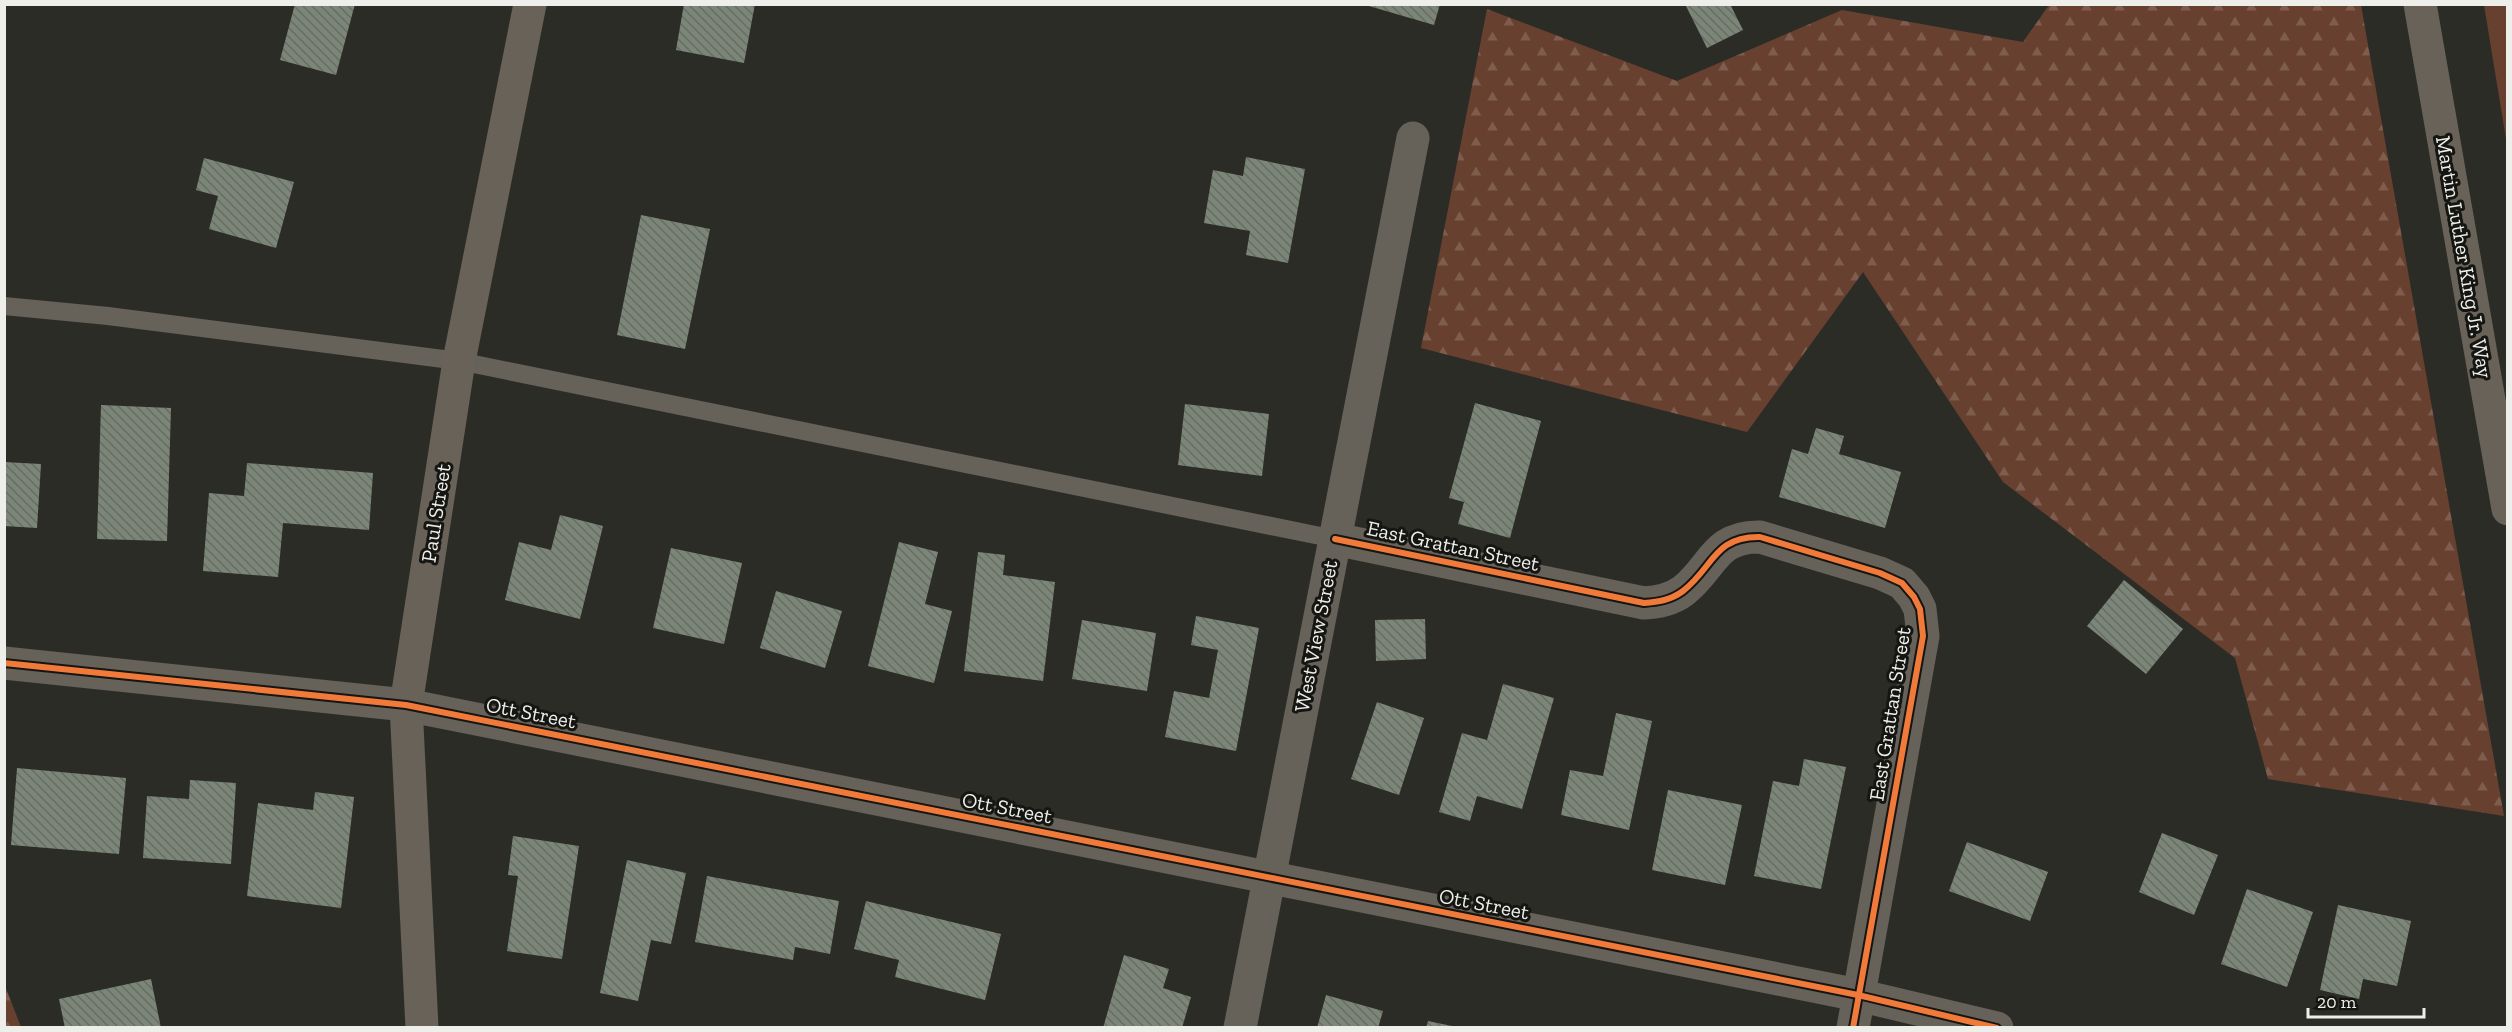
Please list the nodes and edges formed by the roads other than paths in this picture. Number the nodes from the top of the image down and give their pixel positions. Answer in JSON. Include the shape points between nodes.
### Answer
{"nodes":[{"id":1,"x":530,"y":4,"type":"edge"},
{"id":2,"x":2420,"y":4,"type":"edge"},
{"id":3,"x":1413,"y":138,"type":"dead end"},
{"id":4,"x":4,"y":306,"type":"edge"},
{"id":5,"x":459,"y":361,"type":"junction"},
{"id":6,"x":2508,"y":509,"type":"edge"},
{"id":7,"x":1335,"y":538,"type":"junction"},
{"id":8,"x":4,"y":663,"type":"edge"},
{"id":9,"x":406,"y":705,"type":"junction"},
{"id":10,"x":1269,"y":878,"type":"junction"},
{"id":11,"x":1858,"y":995,"type":"junction"},
{"id":12,"x":422,"y":1028,"type":"edge"},
{"id":13,"x":1240,"y":1028,"type":"edge"},
{"id":14,"x":1853,"y":1028,"type":"edge"},
{"id":15,"x":1997,"y":1028,"type":"edge"}],
"edges":[{"from":1,"to":5,"type":"street","name":"Paul Street"},
{"from":2,"to":6,"type":"street","name":"Martin Luther King Jr. Way"},
{"from":3,"to":7,"type":"street","name":"West View Street"},
{"from":4,"to":5,"type":"lane"},
{"from":5,"to":7,"type":"lane"},
{"from":5,"to":9,"type":"street","name":"Paul Street"},
{"from":7,"to":10,"type":"street","name":"West View Street"},
{"from":7,"to":11,"type":"street","name":"East Grattan Street","via":[[1644,603],[1677,595],[1719,550],[1752,537],[1880,573],[1902,584],[1920,609],[1923,636]]},
{"from":8,"to":9,"type":"street","name":"Ott Street"},
{"from":9,"to":10,"type":"street","name":"Ott Street"},
{"from":9,"to":12,"type":"street","name":"Paul Street"},
{"from":10,"to":11,"type":"street","name":"Ott Street"},
{"from":10,"to":13,"type":"street","name":"West View Street"},
{"from":11,"to":14,"type":"street","name":"East Grattan Street"},
{"from":11,"to":15,"type":"street","name":"Ott Street"}]}
